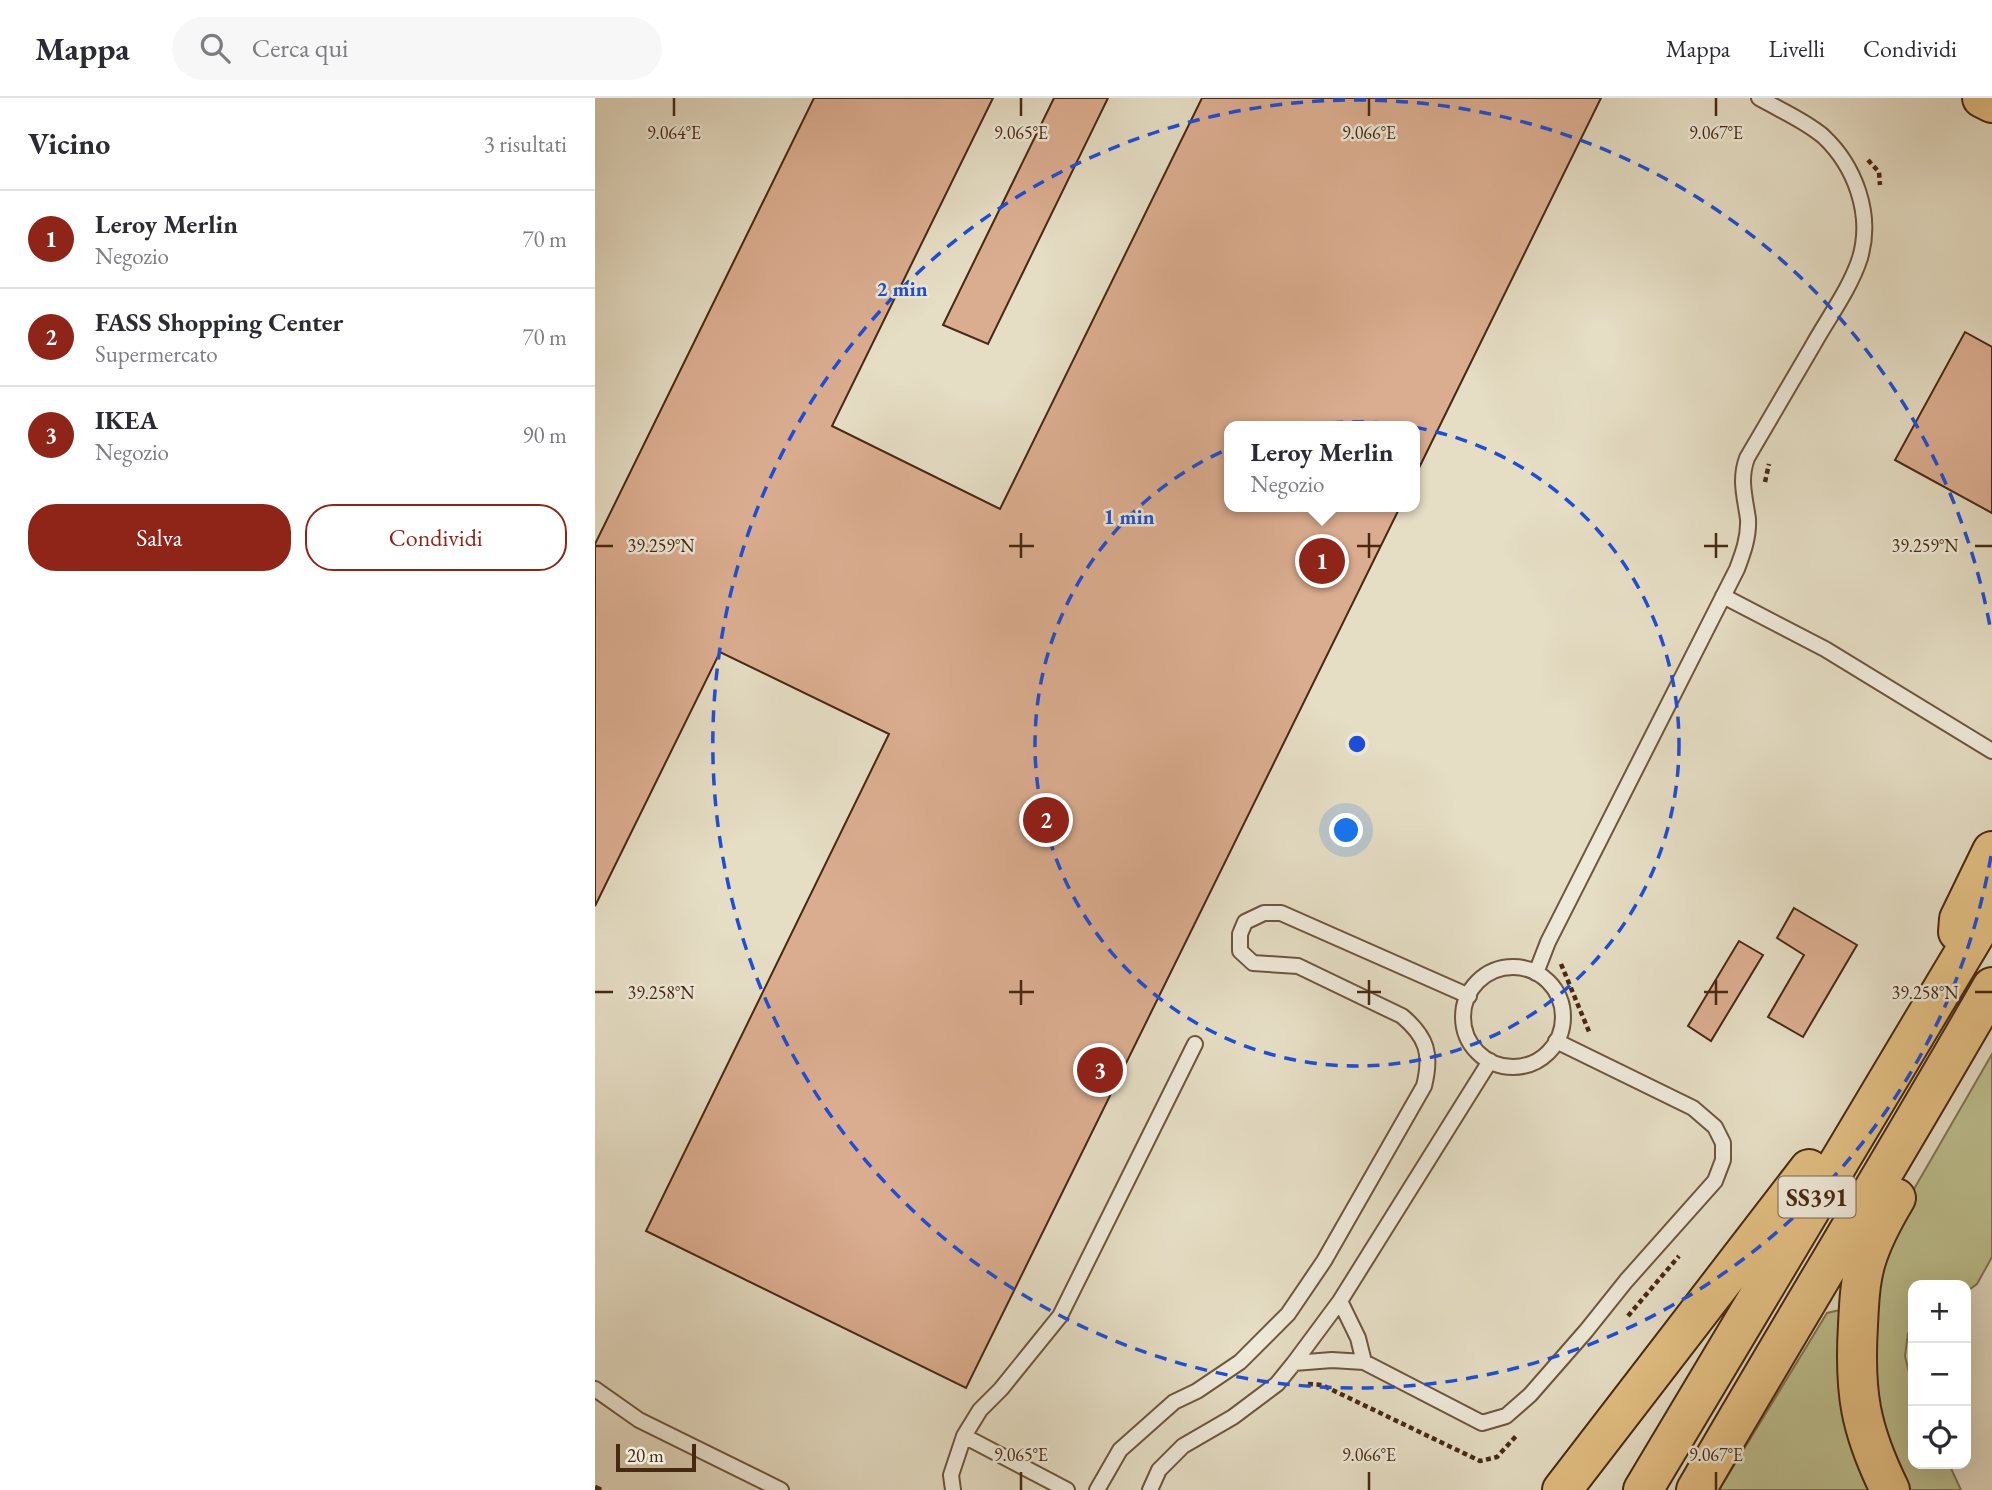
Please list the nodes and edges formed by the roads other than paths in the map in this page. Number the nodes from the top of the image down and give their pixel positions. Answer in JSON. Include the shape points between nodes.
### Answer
{"nodes":[{"id":1,"x":1759,"y":98,"type":"edge"},
{"id":2,"x":1982,"y":98,"type":"edge"},
{"id":3,"x":1992,"y":103,"type":"edge"},
{"id":4,"x":1723,"y":596,"type":"junction"},
{"id":5,"x":1992,"y":751,"type":"edge"},
{"id":6,"x":1992,"y":851,"type":"edge"},
{"id":7,"x":1992,"y":906,"type":"edge"},
{"id":8,"x":1957,"y":962,"type":"junction"},
{"id":9,"x":1536,"y":973,"type":"junction"},
{"id":10,"x":1992,"y":987,"type":"edge"},
{"id":11,"x":1468,"y":996,"type":"junction"},
{"id":12,"x":1556,"y":1041,"type":"junction"},
{"id":13,"x":1195,"y":1044,"type":"dead end"},
{"id":14,"x":1490,"y":1061,"type":"junction"},
{"id":15,"x":1874,"y":1102,"type":"junction"},
{"id":16,"x":1909,"y":1132,"type":"junction"},
{"id":17,"x":1340,"y":1301,"type":"junction"},
{"id":18,"x":1364,"y":1362,"type":"junction"},
{"id":19,"x":1294,"y":1363,"type":"junction"},
{"id":20,"x":595,"y":1389,"type":"edge"},
{"id":21,"x":964,"y":1436,"type":"junction"},
{"id":22,"x":781,"y":1490,"type":"edge"},
{"id":23,"x":953,"y":1490,"type":"edge"},
{"id":24,"x":1067,"y":1490,"type":"edge"},
{"id":25,"x":1097,"y":1490,"type":"edge"},
{"id":26,"x":1150,"y":1490,"type":"edge"},
{"id":27,"x":1562,"y":1490,"type":"edge"},
{"id":28,"x":1643,"y":1490,"type":"edge"},
{"id":29,"x":1696,"y":1490,"type":"edge"},
{"id":30,"x":1890,"y":1490,"type":"edge"}],
"edges":[{"from":1,"to":4,"type":"lane","via":[[1807,124],[1835,149],[1855,182],[1863,241],[1844,292],[1747,458],[1742,486],[1747,536]]},
{"from":2,"to":3,"type":"highway"},
{"from":4,"to":5,"type":"lane","via":[[1825,649]]},
{"from":4,"to":9,"type":"lane"},
{"from":6,"to":8,"type":"highway","via":[[1959,919]]},
{"from":7,"to":8,"type":"highway","number":"SS391"},
{"from":8,"to":15,"type":"highway","number":"SS391"},
{"from":9,"to":11,"type":"lane","via":[[1511,967],[1495,971],[1481,979]]},
{"from":9,"to":12,"type":"lane","via":[[1554,988],[1561,1004],[1563,1020]]},
{"from":10,"to":16,"type":"highway","number":"SS391"},
{"from":11,"to":14,"type":"lane","via":[[1463,1023],[1468,1038]]},
{"from":11,"to":25,"type":"lane","via":[[1281,913],[1264,913],[1245,922],[1240,951],[1253,963],[1298,966],[1402,1016],[1416,1028],[1430,1066],[1424,1086],[1324,1261],[1287,1314],[1240,1362],[1174,1402],[1120,1450]]},
{"from":12,"to":14,"type":"lane","via":[[1551,1051],[1522,1066]]},
{"from":12,"to":18,"type":"lane","via":[[1693,1108],[1715,1127],[1723,1143],[1716,1181],[1506,1416],[1482,1423]]},
{"from":13,"to":21,"type":"lane","via":[[1060,1316]]},
{"from":14,"to":17,"type":"lane"},
{"from":15,"to":27,"type":"highway","via":[[1847,1113]]},
{"from":15,"to":28,"type":"highway","number":"SS391"},
{"from":16,"to":29,"type":"highway","number":"SS391"},
{"from":16,"to":30,"type":"highway","via":[[1908,1177],[1878,1230],[1865,1262],[1859,1296],[1856,1365],[1860,1409]]},
{"from":17,"to":18,"type":"lane"},
{"from":17,"to":19,"type":"lane"},
{"from":18,"to":19,"type":"lane"},
{"from":19,"to":26,"type":"lane","via":[[1277,1384],[1233,1417],[1183,1446],[1159,1470]]},
{"from":20,"to":22,"type":"lane","via":[[639,1420]]},
{"from":21,"to":23,"type":"lane","via":[[951,1475]]},
{"from":21,"to":24,"type":"lane"}]}
